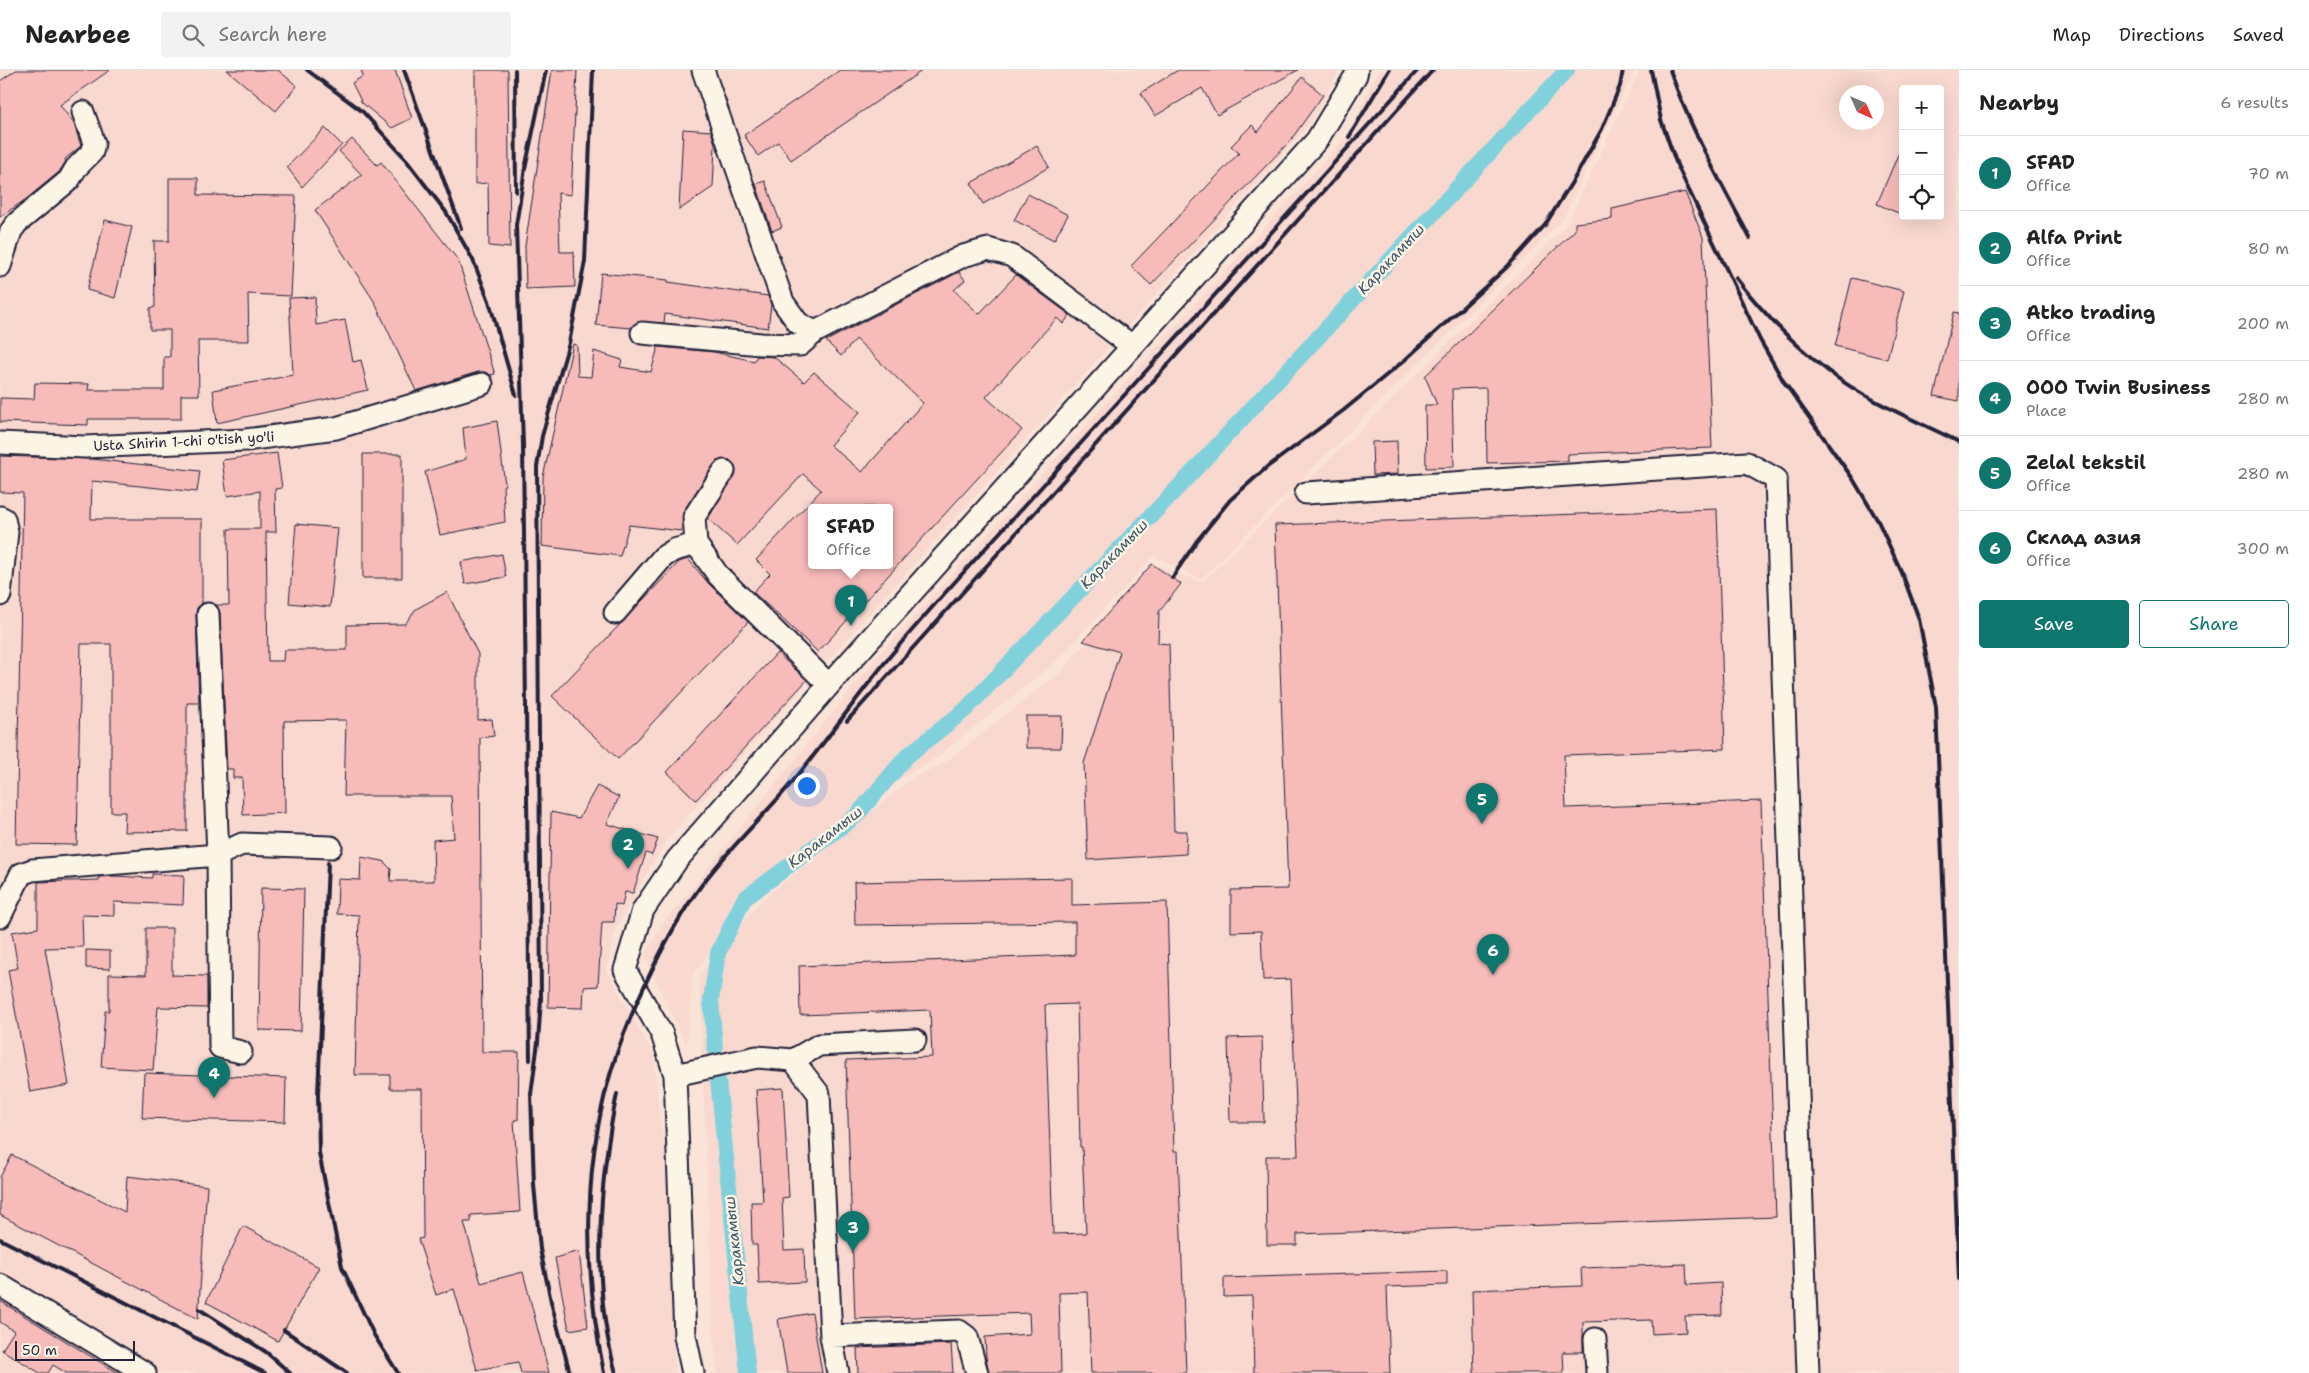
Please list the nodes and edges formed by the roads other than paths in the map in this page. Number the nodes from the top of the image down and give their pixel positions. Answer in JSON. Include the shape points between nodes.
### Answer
{"nodes":[{"id":1,"x":703,"y":70,"type":"edge"},
{"id":2,"x":1357,"y":70,"type":"edge"},
{"id":3,"x":83,"y":112,"type":"dead end"},
{"id":4,"x":0,"y":266,"type":"edge"},
{"id":5,"x":815,"y":332,"type":"junction"},
{"id":6,"x":642,"y":333,"type":"dead end"},
{"id":7,"x":1132,"y":346,"type":"junction"},
{"id":8,"x":482,"y":384,"type":"dead end"},
{"id":9,"x":0,"y":443,"type":"edge"},
{"id":10,"x":724,"y":470,"type":"dead end"},
{"id":11,"x":1306,"y":493,"type":"dead end"},
{"id":12,"x":0,"y":517,"type":"edge"},
{"id":13,"x":696,"y":544,"type":"junction"},
{"id":14,"x":0,"y":595,"type":"edge"},
{"id":15,"x":615,"y":613,"type":"dead end"},
{"id":16,"x":208,"y":614,"type":"dead end"},
{"id":17,"x":829,"y":685,"type":"junction"},
{"id":18,"x":331,"y":847,"type":"dead end"},
{"id":19,"x":218,"y":855,"type":"junction"},
{"id":20,"x":0,"y":917,"type":"edge"},
{"id":21,"x":915,"y":1040,"type":"dead end"},
{"id":22,"x":241,"y":1052,"type":"dead end"},
{"id":23,"x":793,"y":1060,"type":"junction"},
{"id":24,"x":675,"y":1075,"type":"junction"},
{"id":25,"x":0,"y":1285,"type":"edge"},
{"id":26,"x":831,"y":1336,"type":"junction"},
{"id":27,"x":1596,"y":1339,"type":"dead end"},
{"id":28,"x":145,"y":1373,"type":"edge"},
{"id":29,"x":693,"y":1373,"type":"edge"},
{"id":30,"x":838,"y":1373,"type":"edge"},
{"id":31,"x":977,"y":1373,"type":"edge"},
{"id":32,"x":1598,"y":1373,"type":"edge"},
{"id":33,"x":1808,"y":1373,"type":"edge"}],
"edges":[{"from":1,"to":5,"type":"street","via":[[783,302],[798,324]]},
{"from":2,"to":7,"type":"street","via":[[1317,140]]},
{"from":3,"to":4,"type":"street","via":[[94,143],[92,152],[68,180],[17,223],[11,231]]},
{"from":5,"to":6,"type":"street","via":[[800,344],[761,344]]},
{"from":5,"to":7,"type":"street","via":[[963,256],[988,249],[1012,256]]},
{"from":7,"to":17,"type":"street"},
{"from":8,"to":9,"type":"street","name":"Usta Shirin 1-chi o'tish yo'li","via":[[336,428],[246,440],[85,446]]},
{"from":10,"to":13,"type":"street","via":[[694,517]]},
{"from":11,"to":33,"type":"street","via":[[1747,462],[1776,479]]},
{"from":12,"to":14,"type":"street","via":[[4,519],[7,532]]},
{"from":13,"to":15,"type":"street","via":[[663,557]]},
{"from":13,"to":17,"type":"street","via":[[718,575]]},
{"from":16,"to":19,"type":"street"},
{"from":17,"to":24,"type":"street","via":[[677,860],[643,910],[625,970],[662,1034]]},
{"from":18,"to":19,"type":"street","via":[[242,844]]},
{"from":19,"to":20,"type":"street","via":[[32,870],[21,874]]},
{"from":19,"to":22,"type":"street","via":[[220,1046]]},
{"from":21,"to":23,"type":"street","via":[[819,1045]]},
{"from":23,"to":24,"type":"street","via":[[757,1058]]},
{"from":23,"to":26,"type":"street","via":[[819,1094]]},
{"from":24,"to":29,"type":"street","via":[[685,1336]]},
{"from":25,"to":28,"type":"street"},
{"from":26,"to":30,"type":"street"},
{"from":26,"to":31,"type":"street","via":[[959,1331],[967,1337]]},
{"from":27,"to":32,"type":"street"}]}
